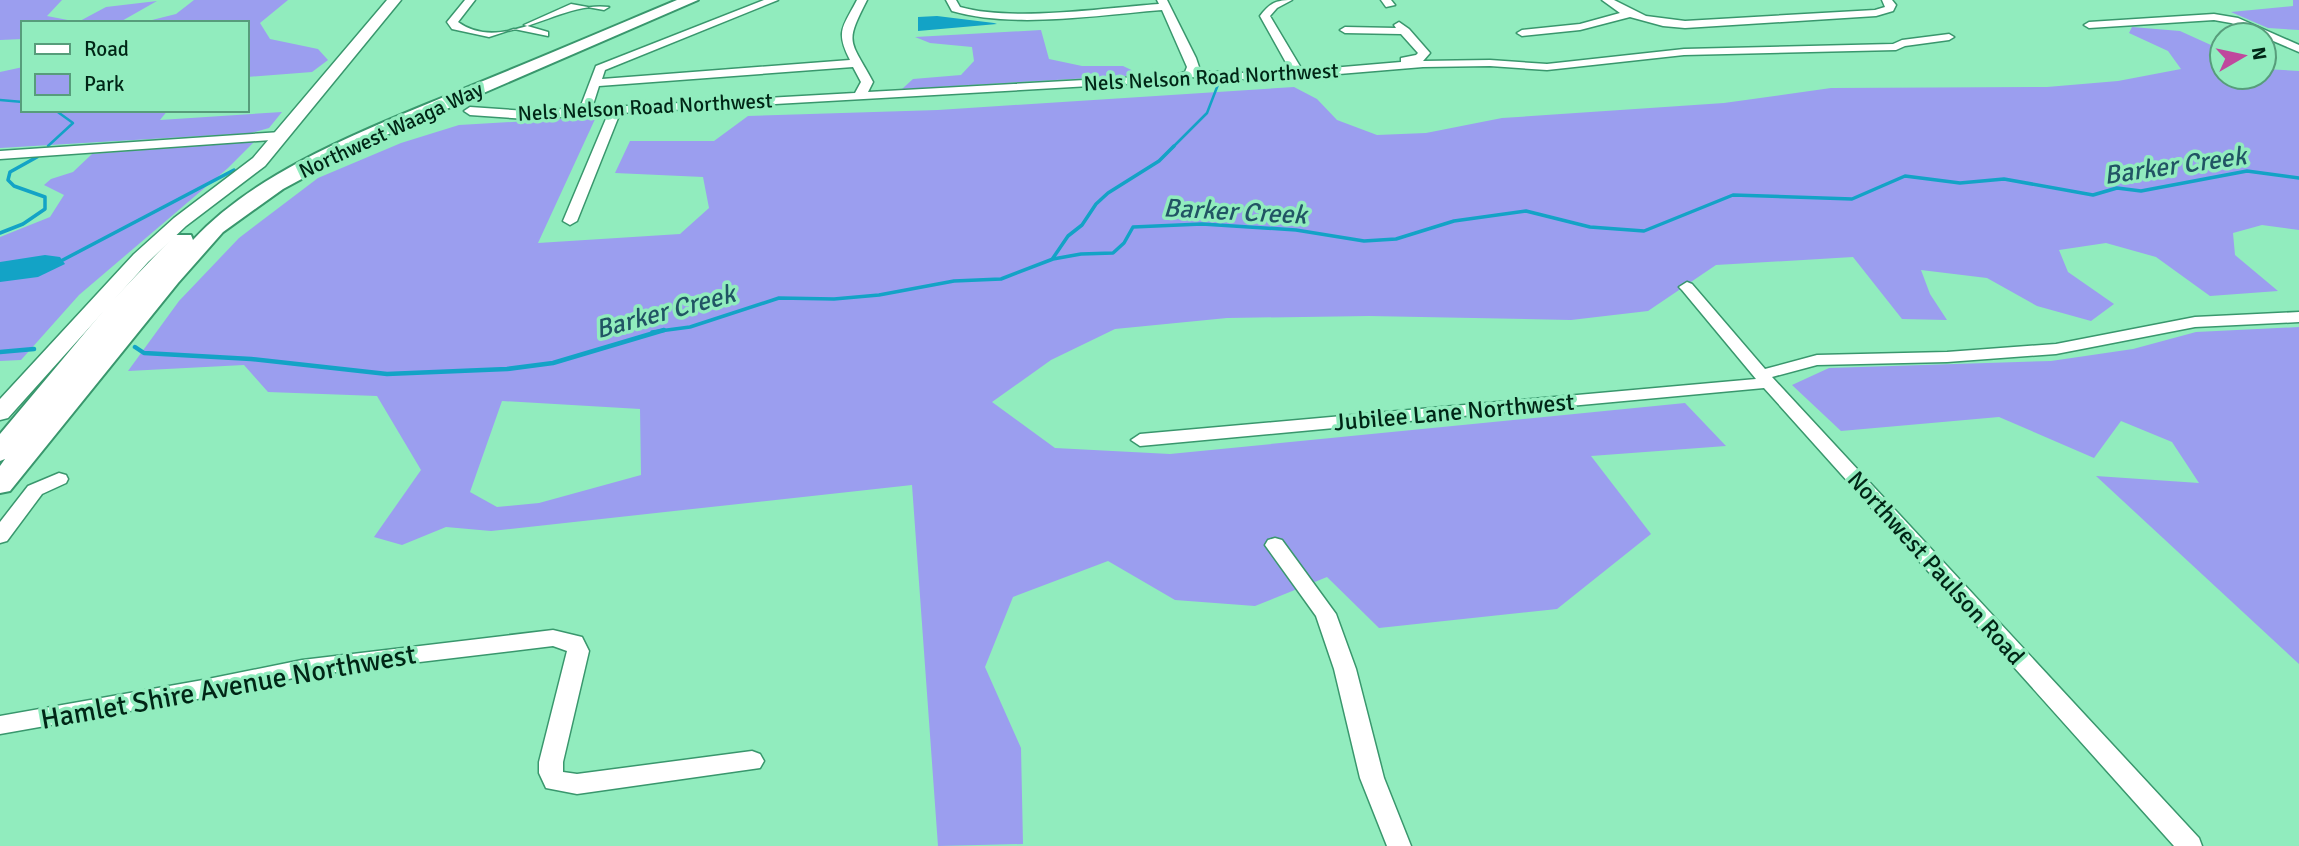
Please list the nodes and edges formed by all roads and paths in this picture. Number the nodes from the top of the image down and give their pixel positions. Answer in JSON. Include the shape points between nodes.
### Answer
{"nodes":[{"id":1,"x":394,"y":0,"type":"edge"},
{"id":2,"x":470,"y":0,"type":"edge"},
{"id":3,"x":665,"y":0,"type":"edge"},
{"id":4,"x":690,"y":0,"type":"edge"},
{"id":5,"x":773,"y":0,"type":"edge"},
{"id":6,"x":862,"y":0,"type":"edge"},
{"id":7,"x":951,"y":0,"type":"edge"},
{"id":8,"x":1287,"y":0,"type":"edge"},
{"id":9,"x":1607,"y":0,"type":"edge"},
{"id":10,"x":1887,"y":0,"type":"edge"},
{"id":11,"x":571,"y":1,"type":"edge"},
{"id":12,"x":1164,"y":4,"type":"edge"},
{"id":13,"x":604,"y":7,"type":"dead end"},
{"id":14,"x":1630,"y":14,"type":"junction"},
{"id":15,"x":2090,"y":25,"type":"dead end"},
{"id":16,"x":514,"y":26,"type":"junction"},
{"id":17,"x":1345,"y":30,"type":"dead end"},
{"id":18,"x":1522,"y":33,"type":"dead end"},
{"id":19,"x":544,"y":34,"type":"dead end"},
{"id":20,"x":1950,"y":37,"type":"dead end"},
{"id":21,"x":2299,"y":49,"type":"edge"},
{"id":22,"x":857,"y":63,"type":"junction"},
{"id":23,"x":1295,"y":68,"type":"junction"},
{"id":24,"x":527,"y":69,"type":"junction"},
{"id":25,"x":1193,"y":74,"type":"junction"},
{"id":26,"x":597,"y":83,"type":"junction"},
{"id":27,"x":859,"y":97,"type":"junction"},
{"id":28,"x":616,"y":109,"type":"junction"},
{"id":29,"x":470,"y":111,"type":"junction"},
{"id":30,"x":585,"y":111,"type":"junction"},
{"id":31,"x":281,"y":136,"type":"junction"},
{"id":32,"x":363,"y":138,"type":"junction"},
{"id":33,"x":0,"y":155,"type":"edge"},
{"id":34,"x":570,"y":222,"type":"dead end"},
{"id":35,"x":1687,"y":287,"type":"dead end"},
{"id":36,"x":2299,"y":317,"type":"edge"},
{"id":37,"x":1764,"y":379,"type":"junction"},
{"id":38,"x":0,"y":413,"type":"edge"},
{"id":39,"x":1140,"y":440,"type":"dead end"},
{"id":40,"x":0,"y":452,"type":"edge"},
{"id":41,"x":59,"y":479,"type":"dead end"},
{"id":42,"x":0,"y":484,"type":"edge"},
{"id":43,"x":0,"y":536,"type":"edge"},
{"id":44,"x":1275,"y":545,"type":"dead end"},
{"id":45,"x":0,"y":725,"type":"edge"},
{"id":46,"x":752,"y":761,"type":"dead end"},
{"id":47,"x":1399,"y":846,"type":"edge"},
{"id":48,"x":2190,"y":846,"type":"edge"}],
"edges":[{"from":1,"to":31,"type":"main road"},
{"from":2,"to":16,"type":"street","via":[[452,22],[456,27],[489,34]]},
{"from":3,"to":40,"type":"highway","name":"Northwest Waaga Way","via":[[334,141],[264,180],[198,226],[144,277]]},
{"from":4,"to":24,"type":"highway","name":"Northwest Waaga Way"},
{"from":5,"to":26,"type":"street","via":[[600,68]]},
{"from":6,"to":22,"type":"street","via":[[845,33]]},
{"from":7,"to":12,"type":"street","via":[[956,9],[993,16]]},
{"from":8,"to":23,"type":"street","via":[[1265,16]]},
{"from":9,"to":14,"type":"street"},
{"from":10,"to":14,"type":"street","via":[[1889,9],[1876,13],[1705,24]]},
{"from":11,"to":13,"type":"street"},
{"from":11,"to":16,"type":"street"},
{"from":12,"to":25,"type":"street"},
{"from":14,"to":18,"type":"street","via":[[1580,27]]},
{"from":15,"to":21,"type":"street","via":[[2214,17],[2234,20]]},
{"from":16,"to":19,"type":"street"},
{"from":17,"to":23,"type":"street","via":[[1402,28],[1424,53],[1420,58]]},
{"from":20,"to":25,"type":"street","name":"Nels Nelson Road Northwest","via":[[1896,47],[1684,52],[1547,66],[1450,63],[1268,77]]},
{"from":22,"to":26,"type":"street"},
{"from":22,"to":27,"type":"street","via":[[867,82]]},
{"from":23,"to":25,"type":"street"},
{"from":24,"to":29,"type":"highway","via":[[472,96],[464,102]]},
{"from":24,"to":32,"type":"highway","name":"Northwest Waaga Way"},
{"from":25,"to":27,"type":"street","name":"Nels Nelson Road Northwest"},
{"from":26,"to":30,"type":"street"},
{"from":27,"to":28,"type":"street","name":"Nels Nelson Road Northwest"},
{"from":28,"to":30,"type":"street","name":"Nels Nelson Road Northwest"},
{"from":28,"to":34,"type":"street"},
{"from":29,"to":30,"type":"street","name":"Nels Nelson Road Northwest","via":[[508,115]]},
{"from":29,"to":32,"type":"highway","via":[[426,115]]},
{"from":31,"to":33,"type":"street"},
{"from":31,"to":38,"type":"main road","via":[[253,168],[180,222],[134,264]]},
{"from":32,"to":42,"type":"highway","name":"Northwest Waaga Way","via":[[276,185],[216,228]]},
{"from":35,"to":37,"type":"street","name":"Northwest Paulson Road"},
{"from":36,"to":37,"type":"street","name":"Jubilee Lane Northwest","via":[[2181,324],[2056,349],[1817,360]]},
{"from":37,"to":39,"type":"street","name":"Jubilee Lane Northwest"},
{"from":37,"to":48,"type":"street","name":"Northwest Paulson Road"},
{"from":41,"to":43,"type":"street","via":[[35,490]]},
{"from":44,"to":47,"type":"street","via":[[1326,614],[1372,778]]},
{"from":45,"to":46,"type":"street","name":"Hamlet Shire Avenue Northwest","via":[[302,668],[553,638],[574,643],[578,651],[551,762],[554,781],[577,784]]}]}
